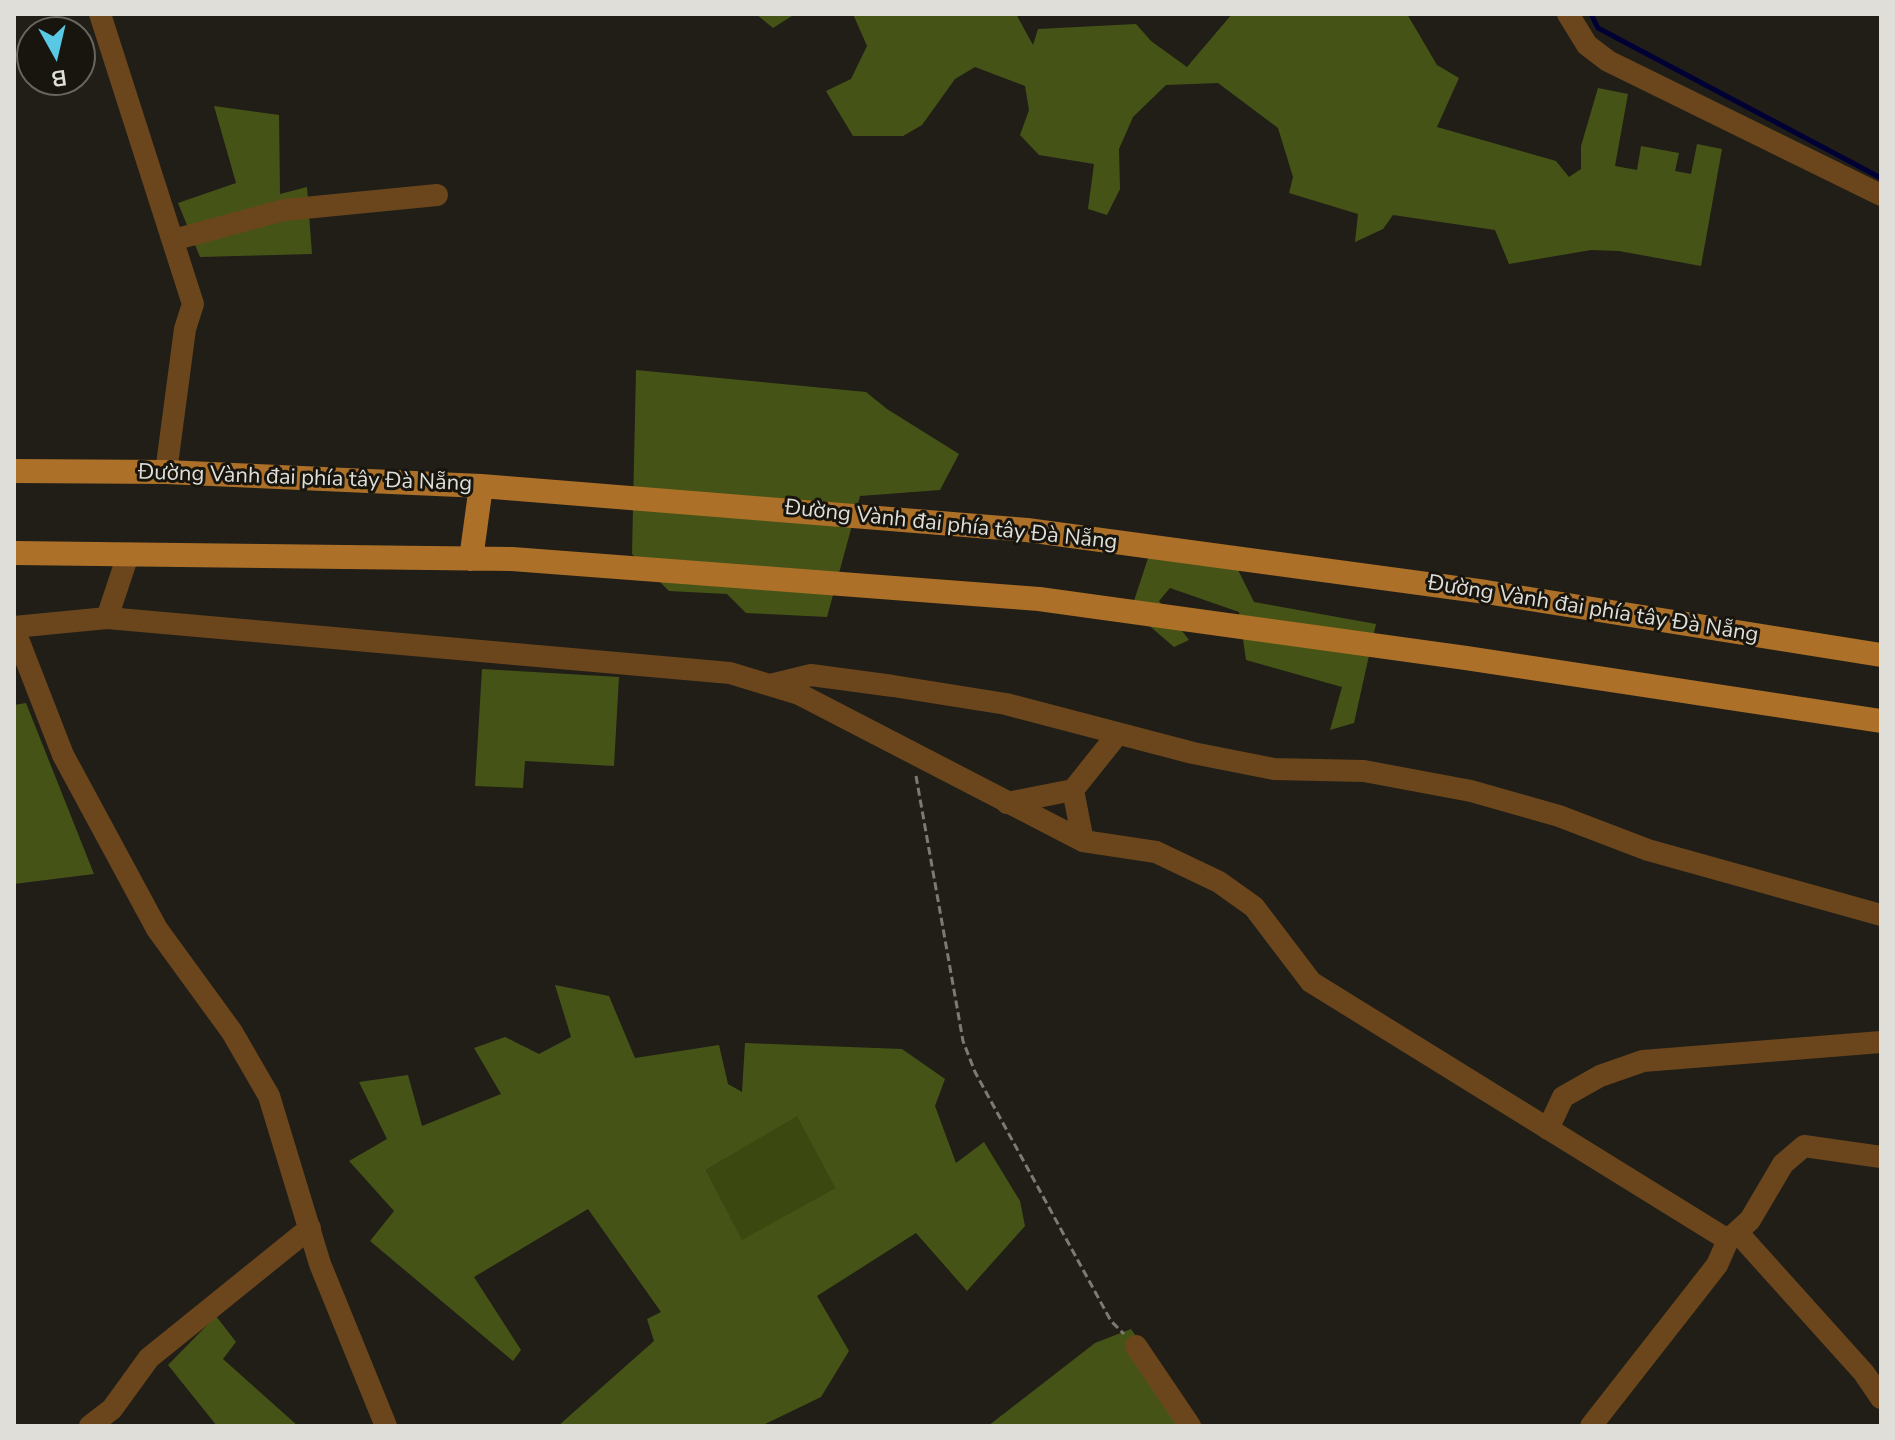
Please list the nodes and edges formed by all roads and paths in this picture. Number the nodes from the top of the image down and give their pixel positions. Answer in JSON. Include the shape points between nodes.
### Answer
{"nodes":[{"id":1,"x":100,"y":14,"type":"edge"},
{"id":2,"x":1568,"y":14,"type":"edge"},
{"id":3,"x":437,"y":195,"type":"dead end"},
{"id":4,"x":1881,"y":195,"type":"edge"},
{"id":5,"x":173,"y":240,"type":"junction"},
{"id":6,"x":14,"y":471,"type":"edge"},
{"id":7,"x":166,"y":472,"type":"junction"},
{"id":8,"x":481,"y":486,"type":"junction"},
{"id":9,"x":14,"y":553,"type":"edge"},
{"id":10,"x":128,"y":555,"type":"junction"},
{"id":11,"x":471,"y":559,"type":"junction"},
{"id":12,"x":107,"y":618,"type":"junction"},
{"id":13,"x":14,"y":628,"type":"edge"},
{"id":14,"x":1881,"y":655,"type":"edge"},
{"id":15,"x":769,"y":685,"type":"junction"},
{"id":16,"x":1881,"y":721,"type":"edge"},
{"id":17,"x":1117,"y":735,"type":"junction"},
{"id":18,"x":913,"y":756,"type":"junction"},
{"id":19,"x":1073,"y":790,"type":"junction"},
{"id":20,"x":1007,"y":803,"type":"junction"},
{"id":21,"x":1083,"y":841,"type":"junction"},
{"id":22,"x":1881,"y":915,"type":"edge"},
{"id":23,"x":1881,"y":1042,"type":"edge"},
{"id":24,"x":1548,"y":1129,"type":"junction"},
{"id":25,"x":1881,"y":1157,"type":"edge"},
{"id":26,"x":310,"y":1228,"type":"junction"},
{"id":27,"x":1733,"y":1236,"type":"junction"},
{"id":28,"x":1136,"y":1346,"type":"joint"},
{"id":29,"x":1881,"y":1398,"type":"edge"},
{"id":30,"x":90,"y":1426,"type":"edge"},
{"id":31,"x":386,"y":1426,"type":"edge"},
{"id":32,"x":1190,"y":1426,"type":"edge"},
{"id":33,"x":1591,"y":1426,"type":"edge"}],
"edges":[{"from":1,"to":5,"type":"street"},
{"from":2,"to":4,"type":"street","via":[[1587,45],[1608,61]]},
{"from":3,"to":5,"type":"street","via":[[284,210]]},
{"from":5,"to":7,"type":"street","via":[[193,304]]},
{"from":6,"to":7,"type":"main road","name":"Đường Vành đai phía tây Đà Nẵng"},
{"from":7,"to":8,"type":"main road","name":"Đường Vành đai phía tây Đà Nẵng"},
{"from":8,"to":11,"type":"main road"},
{"from":8,"to":14,"type":"main road","name":"Đường Vành đai phía tây Đà Nẵng","via":[[1027,530],[1486,592]]},
{"from":9,"to":10,"type":"main road"},
{"from":10,"to":11,"type":"main road"},
{"from":10,"to":12,"type":"street"},
{"from":11,"to":16,"type":"main road","via":[[1039,599]]},
{"from":12,"to":13,"type":"street"},
{"from":12,"to":15,"type":"street","via":[[730,673]]},
{"from":13,"to":26,"type":"street","via":[[63,755],[157,929],[232,1032],[269,1096]]},
{"from":15,"to":17,"type":"street","via":[[811,675],[893,686],[1006,704]]},
{"from":15,"to":18,"type":"street","via":[[799,694]]},
{"from":17,"to":19,"type":"street"},
{"from":17,"to":22,"type":"street","via":[[1274,769],[1364,771],[1471,791],[1559,816],[1648,850]]},
{"from":18,"to":20,"type":"street"},
{"from":18,"to":28,"type":"path","via":[[957,1013],[971,1062],[1111,1321]]},
{"from":19,"to":20,"type":"street"},
{"from":19,"to":21,"type":"street"},
{"from":20,"to":21,"type":"street"},
{"from":21,"to":24,"type":"street","via":[[1156,852],[1219,882],[1254,907],[1311,982]]},
{"from":23,"to":24,"type":"street","via":[[1643,1061],[1563,1097]]},
{"from":24,"to":27,"type":"street"},
{"from":25,"to":27,"type":"street","via":[[1804,1146],[1783,1164],[1750,1220]]},
{"from":26,"to":30,"type":"street","via":[[149,1358],[112,1409]]},
{"from":26,"to":31,"type":"street"},
{"from":27,"to":29,"type":"street","via":[[1853,1361]]},
{"from":27,"to":33,"type":"street","via":[[1717,1265]]},
{"from":28,"to":32,"type":"street"}]}
